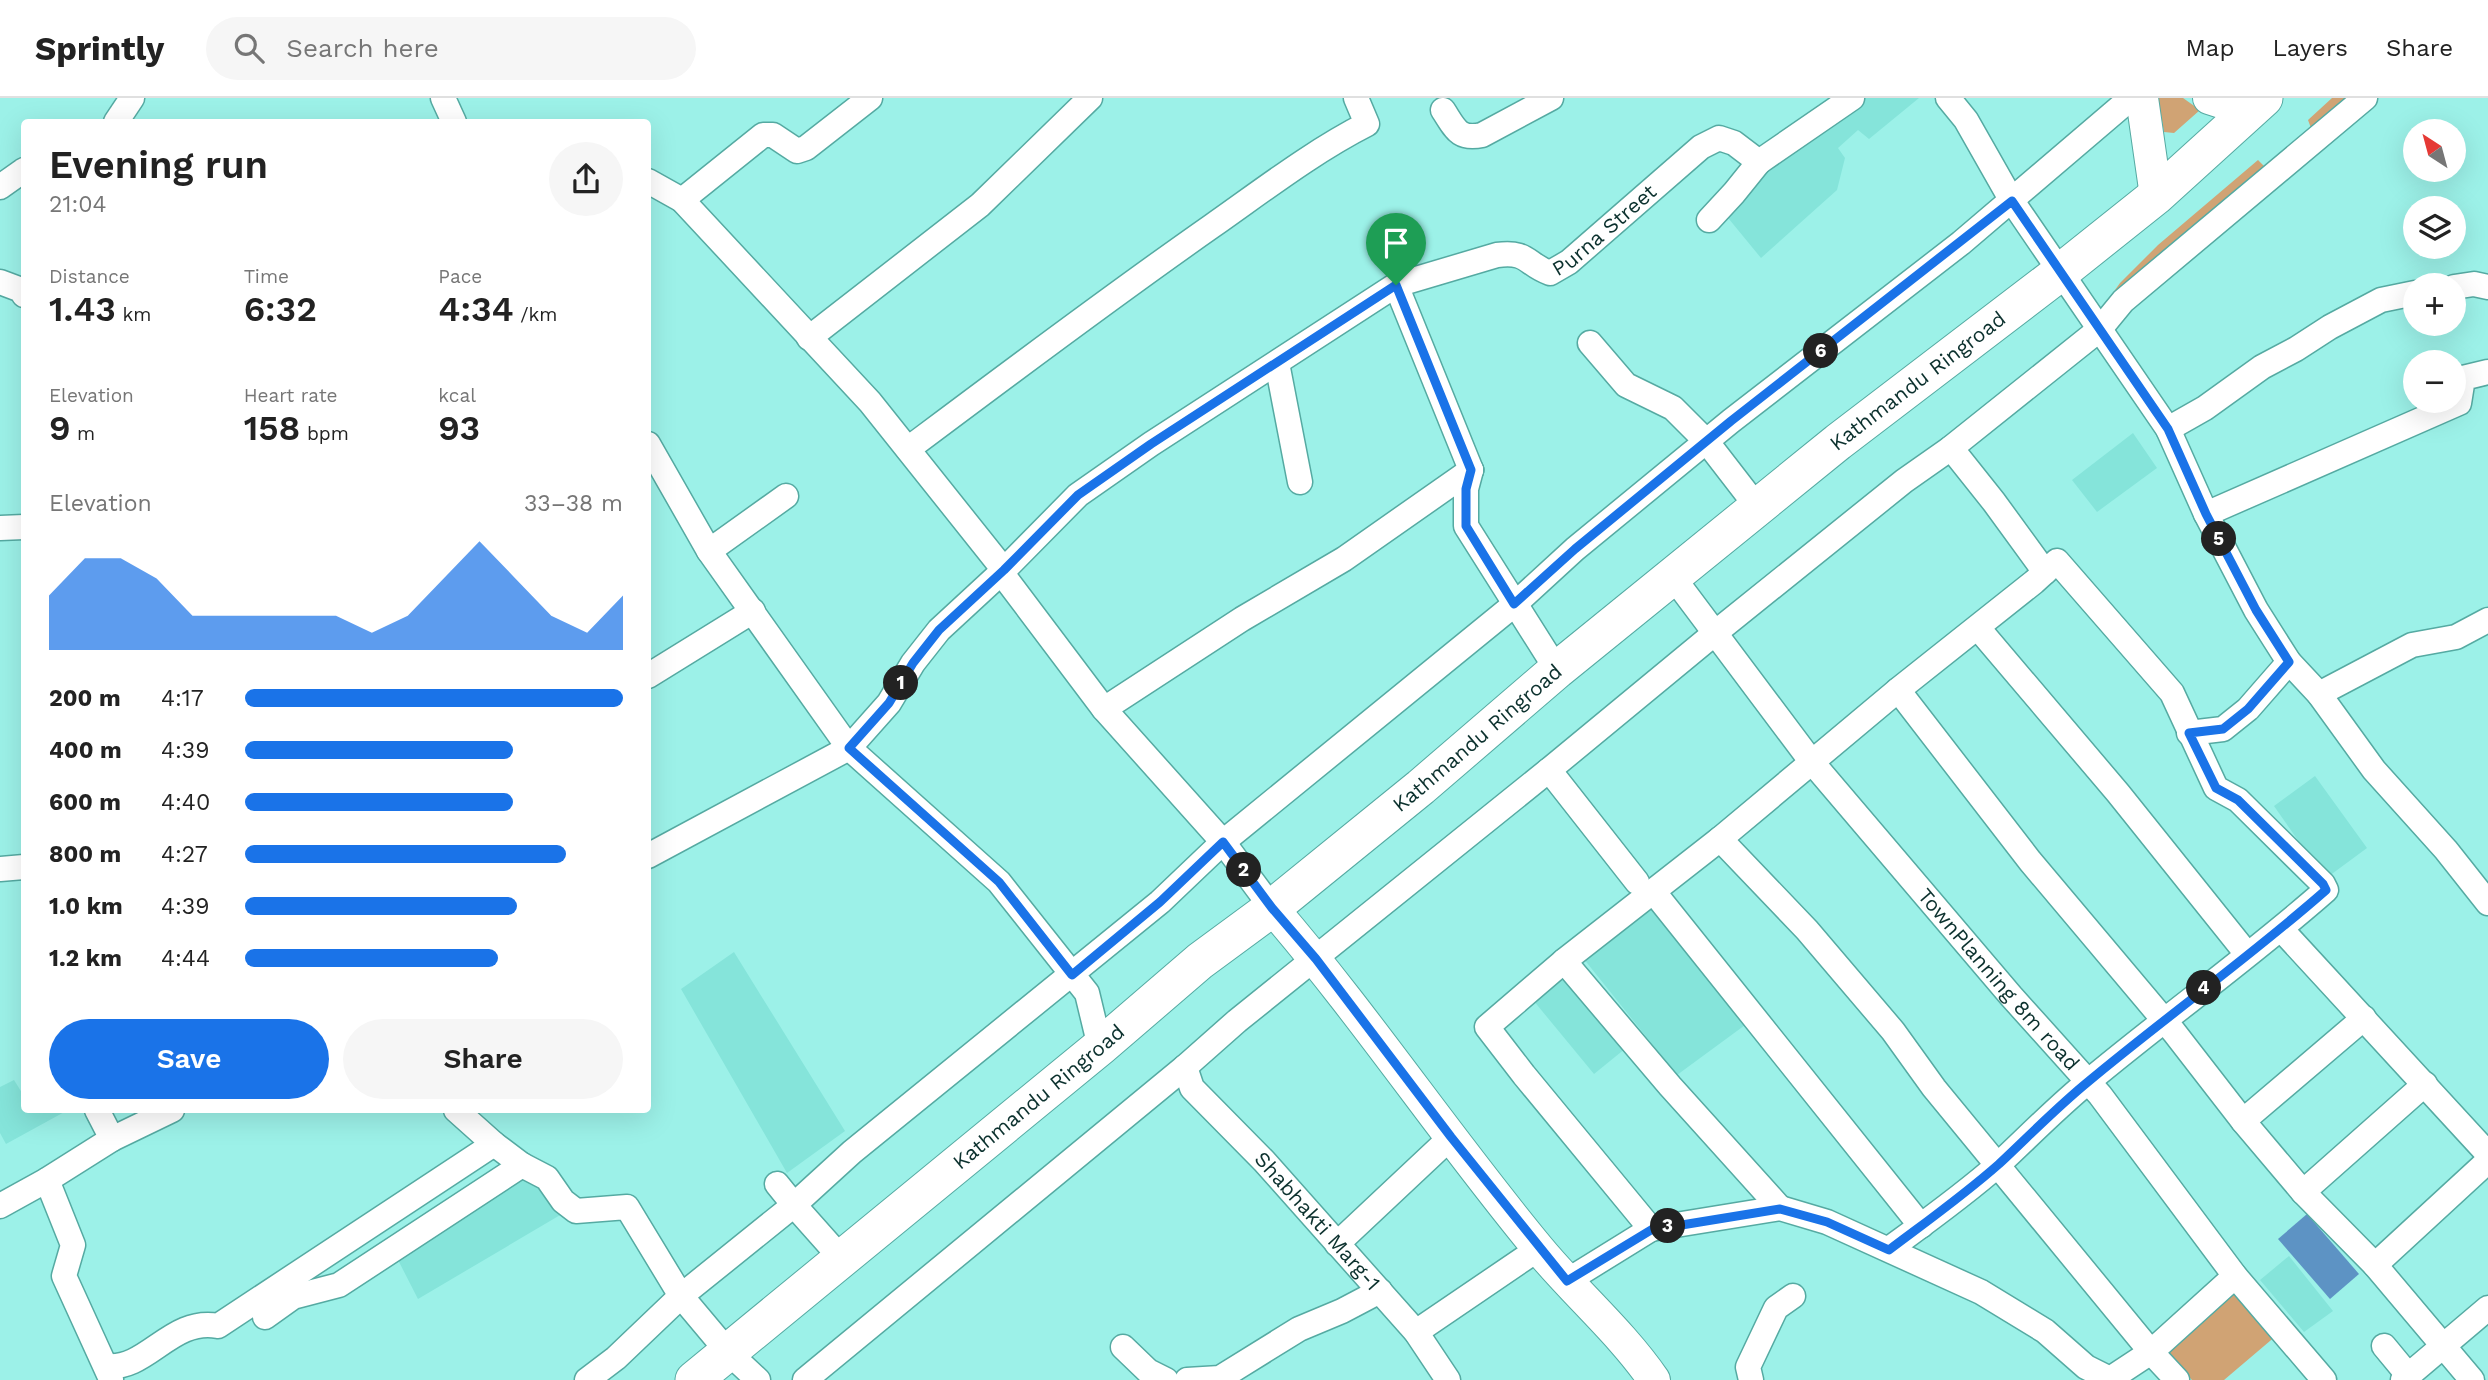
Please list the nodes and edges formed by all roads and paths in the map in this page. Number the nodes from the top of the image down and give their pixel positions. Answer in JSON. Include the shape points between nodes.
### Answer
{"nodes":[{"id":1,"x":132,"y":98,"type":"edge"},
{"id":2,"x":443,"y":98,"type":"edge"},
{"id":3,"x":870,"y":98,"type":"edge"},
{"id":4,"x":1090,"y":98,"type":"edge"},
{"id":5,"x":1356,"y":98,"type":"edge"},
{"id":6,"x":1551,"y":98,"type":"edge"},
{"id":7,"x":1852,"y":98,"type":"edge"},
{"id":8,"x":1948,"y":98,"type":"edge"},
{"id":9,"x":2132,"y":98,"type":"edge"},
{"id":10,"x":2141,"y":98,"type":"edge"},
{"id":11,"x":2209,"y":98,"type":"edge"},
{"id":12,"x":2365,"y":98,"type":"edge"},
{"id":13,"x":2257,"y":104,"type":"edge"},
{"id":14,"x":1443,"y":110,"type":"dead end"},
{"id":15,"x":118,"y":119,"type":"edge"},
{"id":16,"x":453,"y":119,"type":"edge"},
{"id":17,"x":1759,"y":162,"type":"junction"},
{"id":18,"x":21,"y":172,"type":"edge"},
{"id":19,"x":651,"y":183,"type":"edge"},
{"id":20,"x":0,"y":187,"type":"edge"},
{"id":21,"x":2156,"y":196,"type":"junction"},
{"id":22,"x":682,"y":200,"type":"junction"},
{"id":23,"x":2012,"y":201,"type":"junction"},
{"id":24,"x":1709,"y":220,"type":"dead end"},
{"id":25,"x":2062,"y":271,"type":"junction"},
{"id":26,"x":0,"y":282,"type":"edge"},
{"id":27,"x":1396,"y":285,"type":"junction"},
{"id":28,"x":2466,"y":285,"type":"edge"},
{"id":29,"x":2488,"y":287,"type":"edge"},
{"id":30,"x":21,"y":290,"type":"edge"},
{"id":31,"x":2403,"y":295,"type":"edge"},
{"id":32,"x":2100,"y":329,"type":"junction"},
{"id":33,"x":809,"y":338,"type":"junction"},
{"id":34,"x":1590,"y":343,"type":"dead end"},
{"id":35,"x":1277,"y":363,"type":"junction"},
{"id":36,"x":2488,"y":372,"type":"edge"},
{"id":37,"x":2168,"y":429,"type":"junction"},
{"id":38,"x":1707,"y":442,"type":"junction"},
{"id":39,"x":1951,"y":448,"type":"junction"},
{"id":40,"x":651,"y":449,"type":"edge"},
{"id":41,"x":908,"y":449,"type":"junction"},
{"id":42,"x":1471,"y":470,"type":"junction"},
{"id":43,"x":1300,"y":482,"type":"dead end"},
{"id":44,"x":786,"y":495,"type":"dead end"},
{"id":45,"x":1758,"y":508,"type":"junction"},
{"id":46,"x":2206,"y":514,"type":"junction"},
{"id":47,"x":21,"y":527,"type":"edge"},
{"id":48,"x":0,"y":528,"type":"edge"},
{"id":49,"x":709,"y":551,"type":"junction"},
{"id":50,"x":1004,"y":570,"type":"junction"},
{"id":51,"x":2045,"y":572,"type":"junction"},
{"id":52,"x":1673,"y":577,"type":"junction"},
{"id":53,"x":1514,"y":604,"type":"junction"},
{"id":54,"x":753,"y":611,"type":"junction"},
{"id":55,"x":2488,"y":620,"type":"edge"},
{"id":56,"x":1978,"y":628,"type":"junction"},
{"id":57,"x":1715,"y":633,"type":"junction"},
{"id":58,"x":2289,"y":662,"type":"junction"},
{"id":59,"x":1557,"y":670,"type":"junction"},
{"id":60,"x":651,"y":674,"type":"edge"},
{"id":61,"x":1898,"y":690,"type":"junction"},
{"id":62,"x":2319,"y":694,"type":"junction"},
{"id":63,"x":1104,"y":709,"type":"junction"},
{"id":64,"x":2189,"y":733,"type":"junction"},
{"id":65,"x":849,"y":748,"type":"junction"},
{"id":66,"x":1811,"y":761,"type":"junction"},
{"id":67,"x":1549,"y":770,"type":"junction"},
{"id":68,"x":1720,"y":839,"type":"junction"},
{"id":69,"x":1223,"y":842,"type":"junction"},
{"id":70,"x":651,"y":854,"type":"edge"},
{"id":71,"x":21,"y":867,"type":"edge"},
{"id":72,"x":0,"y":869,"type":"edge"},
{"id":73,"x":1645,"y":887,"type":"junction"},
{"id":74,"x":2488,"y":903,"type":"edge"},
{"id":75,"x":1272,"y":908,"type":"junction"},
{"id":76,"x":2281,"y":929,"type":"junction"},
{"id":77,"x":2247,"y":954,"type":"junction"},
{"id":78,"x":1316,"y":959,"type":"junction"},
{"id":79,"x":1564,"y":961,"type":"junction"},
{"id":80,"x":1072,"y":975,"type":"junction"},
{"id":81,"x":2364,"y":1018,"type":"junction"},
{"id":82,"x":2162,"y":1020,"type":"junction"},
{"id":83,"x":1100,"y":1046,"type":"junction"},
{"id":84,"x":1185,"y":1067,"type":"junction"},
{"id":85,"x":2088,"y":1081,"type":"junction"},
{"id":86,"x":2424,"y":1084,"type":"junction"},
{"id":87,"x":99,"y":1113,"type":"edge"},
{"id":88,"x":166,"y":1113,"type":"edge"},
{"id":89,"x":459,"y":1113,"type":"edge"},
{"id":90,"x":2243,"y":1121,"type":"junction"},
{"id":91,"x":1451,"y":1137,"type":"junction"},
{"id":92,"x":112,"y":1139,"type":"junction"},
{"id":93,"x":494,"y":1144,"type":"junction"},
{"id":94,"x":2488,"y":1154,"type":"edge"},
{"id":95,"x":2488,"y":1161,"type":"edge"},
{"id":96,"x":1998,"y":1164,"type":"junction"},
{"id":97,"x":522,"y":1165,"type":"junction"},
{"id":98,"x":47,"y":1180,"type":"junction"},
{"id":99,"x":777,"y":1184,"type":"dead end"},
{"id":100,"x":2303,"y":1192,"type":"junction"},
{"id":101,"x":793,"y":1205,"type":"junction"},
{"id":102,"x":0,"y":1206,"type":"edge"},
{"id":103,"x":1780,"y":1209,"type":"junction"},
{"id":104,"x":1922,"y":1226,"type":"junction"},
{"id":105,"x":1651,"y":1230,"type":"junction"},
{"id":106,"x":1337,"y":1244,"type":"junction"},
{"id":107,"x":1538,"y":1249,"type":"junction"},
{"id":108,"x":1889,"y":1250,"type":"junction"},
{"id":109,"x":842,"y":1259,"type":"junction"},
{"id":110,"x":2375,"y":1265,"type":"junction"},
{"id":111,"x":2235,"y":1276,"type":"junction"},
{"id":112,"x":1567,"y":1281,"type":"junction"},
{"id":113,"x":1380,"y":1291,"type":"junction"},
{"id":114,"x":681,"y":1296,"type":"junction"},
{"id":115,"x":1793,"y":1296,"type":"dead end"},
{"id":116,"x":2488,"y":1308,"type":"edge"},
{"id":117,"x":265,"y":1317,"type":"dead end"},
{"id":118,"x":1416,"y":1332,"type":"junction"},
{"id":119,"x":2443,"y":1344,"type":"junction"},
{"id":120,"x":2384,"y":1346,"type":"dead end"},
{"id":121,"x":1123,"y":1347,"type":"dead end"},
{"id":122,"x":728,"y":1352,"type":"junction"},
{"id":123,"x":2151,"y":1352,"type":"junction"},
{"id":124,"x":109,"y":1373,"type":"edge"},
{"id":125,"x":2406,"y":1378,"type":"edge"},
{"id":126,"x":587,"y":1380,"type":"edge"},
{"id":127,"x":694,"y":1380,"type":"edge"},
{"id":128,"x":758,"y":1380,"type":"edge"},
{"id":129,"x":805,"y":1380,"type":"edge"},
{"id":130,"x":1166,"y":1380,"type":"edge"},
{"id":131,"x":1187,"y":1380,"type":"edge"},
{"id":132,"x":1448,"y":1380,"type":"edge"},
{"id":133,"x":1654,"y":1380,"type":"edge"},
{"id":134,"x":1751,"y":1380,"type":"edge"},
{"id":135,"x":2177,"y":1380,"type":"edge"},
{"id":136,"x":2324,"y":1380,"type":"edge"},
{"id":137,"x":2472,"y":1380,"type":"edge"}],
"edges":[{"from":1,"to":15,"type":"street"},
{"from":2,"to":16,"type":"street"},
{"from":3,"to":22,"type":"street","via":[[806,148],[797,151],[773,135],[762,135]]},
{"from":4,"to":33,"type":"street","via":[[980,205]]},
{"from":5,"to":41,"type":"street","via":[[1367,124],[1300,164],[1145,273]]},
{"from":6,"to":14,"type":"street","via":[[1470,137],[1458,133]]},
{"from":7,"to":17,"type":"street"},
{"from":8,"to":23,"type":"street","via":[[1966,120]]},
{"from":9,"to":23,"type":"street"},
{"from":10,"to":21,"type":"main road"},
{"from":11,"to":13,"type":"main road"},
{"from":12,"to":32,"type":"street","via":[[2123,301]]},
{"from":13,"to":21,"type":"highway","name":"Kathmandu Ringroad"},
{"from":17,"to":24,"type":"street"},
{"from":17,"to":27,"type":"street","name":"Purna Street","via":[[1719,138],[1701,147],[1569,262],[1550,273],[1513,253]]},
{"from":18,"to":20,"type":"street"},
{"from":19,"to":22,"type":"street"},
{"from":21,"to":25,"type":"highway","name":"Kathmandu Ringroad"},
{"from":22,"to":33,"type":"street"},
{"from":23,"to":25,"type":"street"},
{"from":23,"to":38,"type":"street"},
{"from":25,"to":32,"type":"street"},
{"from":25,"to":45,"type":"highway","name":"Kathmandu Ringroad"},
{"from":26,"to":30,"type":"street"},
{"from":27,"to":35,"type":"street"},
{"from":27,"to":42,"type":"street"},
{"from":28,"to":29,"type":"street"},
{"from":31,"to":37,"type":"street","via":[[2381,300],[2330,327]]},
{"from":32,"to":37,"type":"street"},
{"from":32,"to":39,"type":"street"},
{"from":33,"to":41,"type":"street"},
{"from":34,"to":38,"type":"street","via":[[1626,386],[1673,408]]},
{"from":35,"to":43,"type":"street"},
{"from":35,"to":50,"type":"street","via":[[1078,495]]},
{"from":36,"to":46,"type":"street","via":[[2463,378],[2459,403]]},
{"from":37,"to":46,"type":"street"},
{"from":38,"to":45,"type":"street"},
{"from":38,"to":53,"type":"street"},
{"from":39,"to":51,"type":"street"},
{"from":39,"to":57,"type":"street"},
{"from":40,"to":49,"type":"street"},
{"from":41,"to":50,"type":"street"},
{"from":42,"to":53,"type":"street","via":[[1466,526]]},
{"from":42,"to":63,"type":"street","via":[[1343,559]]},
{"from":44,"to":49,"type":"street"},
{"from":45,"to":52,"type":"highway","name":"Kathmandu Ringroad"},
{"from":46,"to":58,"type":"street"},
{"from":47,"to":48,"type":"street"},
{"from":49,"to":54,"type":"street"},
{"from":50,"to":63,"type":"street","via":[[1006,579]]},
{"from":50,"to":65,"type":"street","via":[[939,630],[889,703]]},
{"from":51,"to":56,"type":"street"},
{"from":51,"to":64,"type":"street","via":[[2057,561],[2172,693]]},
{"from":52,"to":57,"type":"street","name":"TownPlanning 8m road"},
{"from":52,"to":59,"type":"highway","name":"Kathmandu Ringroad"},
{"from":53,"to":59,"type":"street"},
{"from":53,"to":69,"type":"street"},
{"from":54,"to":60,"type":"street"},
{"from":54,"to":65,"type":"street"},
{"from":55,"to":62,"type":"street","via":[[2456,637],[2412,646]]},
{"from":56,"to":61,"type":"street"},
{"from":56,"to":77,"type":"street"},
{"from":57,"to":66,"type":"street","name":"TownPlanning 8m road"},
{"from":57,"to":67,"type":"street"},
{"from":58,"to":62,"type":"street"},
{"from":58,"to":64,"type":"street","via":[[2248,709],[2223,729]]},
{"from":59,"to":75,"type":"highway","name":"Kathmandu Ringroad"},
{"from":61,"to":66,"type":"street"},
{"from":61,"to":82,"type":"street","via":[[2030,861]]},
{"from":62,"to":74,"type":"street","via":[[2374,770]]},
{"from":63,"to":69,"type":"street"},
{"from":64,"to":76,"type":"street","via":[[2216,788],[2238,800],[2325,886],[2326,890]]},
{"from":65,"to":70,"type":"street"},
{"from":65,"to":80,"type":"street","via":[[999,882]]},
{"from":66,"to":68,"type":"street"},
{"from":66,"to":85,"type":"street","name":"TownPlanning 8m road"},
{"from":67,"to":73,"type":"street"},
{"from":67,"to":78,"type":"street"},
{"from":68,"to":73,"type":"street"},
{"from":68,"to":96,"type":"street","via":[[1807,930]]},
{"from":69,"to":75,"type":"street"},
{"from":69,"to":80,"type":"street"},
{"from":71,"to":72,"type":"street"},
{"from":73,"to":79,"type":"street"},
{"from":73,"to":104,"type":"street"},
{"from":75,"to":78,"type":"main road"},
{"from":75,"to":83,"type":"highway","name":"Kathmandu Ringroad","via":[[1200,961]]},
{"from":76,"to":77,"type":"street"},
{"from":76,"to":81,"type":"street"},
{"from":77,"to":82,"type":"street"},
{"from":78,"to":84,"type":"street"},
{"from":78,"to":91,"type":"main road"},
{"from":79,"to":103,"type":"street"},
{"from":79,"to":105,"type":"street","via":[[1488,1027]]},
{"from":80,"to":83,"type":"street","via":[[1087,993]]},
{"from":80,"to":101,"type":"street"},
{"from":81,"to":86,"type":"street"},
{"from":81,"to":90,"type":"street"},
{"from":82,"to":85,"type":"street"},
{"from":82,"to":90,"type":"street"},
{"from":83,"to":109,"type":"highway","name":"Kathmandu Ringroad"},
{"from":84,"to":106,"type":"street","name":"Shabhakti Marg-1","via":[[1192,1088]]},
{"from":84,"to":129,"type":"street"},
{"from":85,"to":96,"type":"street"},
{"from":85,"to":111,"type":"street","name":"TownPlanning 8m road"},
{"from":86,"to":94,"type":"street"},
{"from":86,"to":100,"type":"street"},
{"from":87,"to":92,"type":"street"},
{"from":88,"to":92,"type":"street"},
{"from":89,"to":93,"type":"street"},
{"from":90,"to":100,"type":"street"},
{"from":91,"to":106,"type":"street"},
{"from":91,"to":107,"type":"main road"},
{"from":92,"to":98,"type":"street"},
{"from":93,"to":97,"type":"street"},
{"from":93,"to":124,"type":"street","via":[[218,1326],[204,1324],[176,1332]]},
{"from":95,"to":110,"type":"street"},
{"from":96,"to":104,"type":"street"},
{"from":96,"to":123,"type":"street"},
{"from":97,"to":114,"type":"street","via":[[547,1178],[576,1211],[627,1207]]},
{"from":97,"to":117,"type":"street","via":[[340,1285],[293,1297]]},
{"from":98,"to":102,"type":"street"},
{"from":98,"to":124,"type":"street","via":[[73,1245],[64,1276]]},
{"from":99,"to":101,"type":"street"},
{"from":100,"to":110,"type":"street"},
{"from":101,"to":109,"type":"street"},
{"from":101,"to":114,"type":"street"},
{"from":103,"to":105,"type":"street"},
{"from":103,"to":108,"type":"street","via":[[1827,1222]]},
{"from":104,"to":108,"type":"street"},
{"from":105,"to":112,"type":"street"},
{"from":106,"to":113,"type":"street","name":"Shabhakti Marg-1"},
{"from":107,"to":112,"type":"main road"},
{"from":107,"to":118,"type":"street"},
{"from":108,"to":123,"type":"street","via":[[1981,1293],[2045,1331],[2086,1367],[2109,1379]]},
{"from":109,"to":122,"type":"highway","name":"Kathmandu Ringroad"},
{"from":110,"to":119,"type":"street"},
{"from":111,"to":123,"type":"street"},
{"from":111,"to":136,"type":"street","name":"TownPlanning 8m road"},
{"from":112,"to":133,"type":"main road"},
{"from":113,"to":118,"type":"street","name":"Shabhakti Marg-1"},
{"from":113,"to":131,"type":"street","via":[[1299,1329],[1220,1378]]},
{"from":114,"to":122,"type":"street"},
{"from":114,"to":126,"type":"street"},
{"from":115,"to":134,"type":"street","via":[[1776,1308],[1748,1367]]},
{"from":116,"to":119,"type":"street"},
{"from":118,"to":132,"type":"street","name":"Shabhakti Marg-1"},
{"from":119,"to":125,"type":"street"},
{"from":119,"to":137,"type":"street"},
{"from":120,"to":125,"type":"street"},
{"from":121,"to":130,"type":"street","via":[[1148,1371]]},
{"from":122,"to":127,"type":"highway","name":"Kathmandu Ringroad"},
{"from":122,"to":128,"type":"street"},
{"from":123,"to":135,"type":"street"}]}
